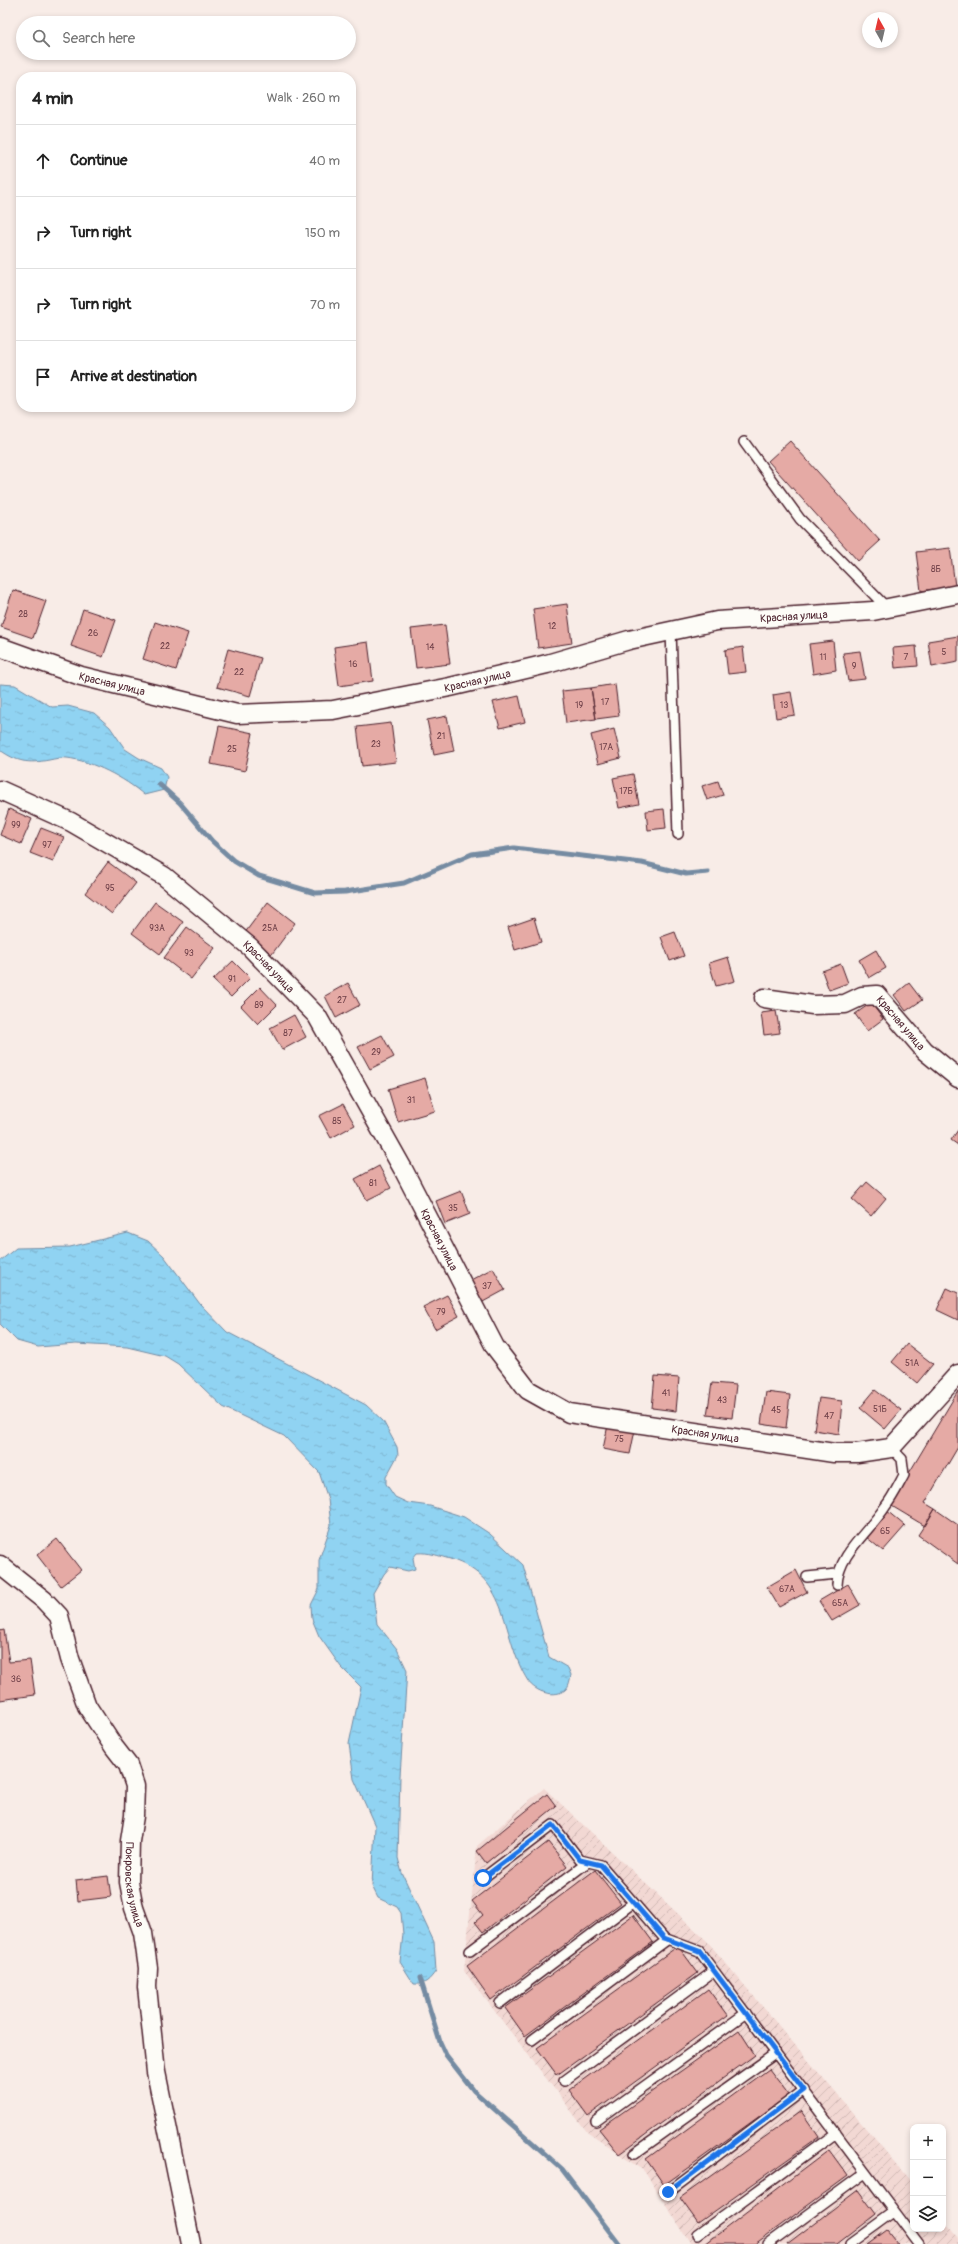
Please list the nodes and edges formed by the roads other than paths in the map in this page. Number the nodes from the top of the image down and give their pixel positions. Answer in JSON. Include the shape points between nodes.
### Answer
{"nodes":[{"id":1,"x":744,"y":442,"type":"dead end"},
{"id":2,"x":958,"y":594,"type":"edge"},
{"id":3,"x":888,"y":608,"type":"junction"},
{"id":4,"x":671,"y":631,"type":"junction"},
{"id":5,"x":0,"y":647,"type":"edge"},
{"id":6,"x":0,"y":790,"type":"edge"},
{"id":7,"x":678,"y":834,"type":"dead end"},
{"id":8,"x":764,"y":998,"type":"dead end"},
{"id":9,"x":958,"y":1078,"type":"edge"},
{"id":10,"x":958,"y":1374,"type":"edge"},
{"id":11,"x":891,"y":1448,"type":"junction"},
{"id":12,"x":0,"y":1565,"type":"edge"},
{"id":13,"x":837,"y":1574,"type":"junction"},
{"id":14,"x":806,"y":1577,"type":"dead end"},
{"id":15,"x":837,"y":1585,"type":"dead end"},
{"id":16,"x":588,"y":1862,"type":"junction"},
{"id":17,"x":483,"y":1878,"type":"dead end"},
{"id":18,"x":633,"y":1903,"type":"junction"},
{"id":19,"x":667,"y":1940,"type":"junction"},
{"id":20,"x":470,"y":1951,"type":"dead end"},
{"id":21,"x":714,"y":1971,"type":"junction"},
{"id":22,"x":500,"y":2003,"type":"dead end"},
{"id":23,"x":746,"y":2013,"type":"junction"},
{"id":24,"x":532,"y":2040,"type":"dead end"},
{"id":25,"x":776,"y":2053,"type":"junction"},
{"id":26,"x":564,"y":2081,"type":"dead end"},
{"id":27,"x":804,"y":2090,"type":"junction"},
{"id":28,"x":596,"y":2121,"type":"dead end"},
{"id":29,"x":836,"y":2133,"type":"junction"},
{"id":30,"x":634,"y":2154,"type":"dead end"},
{"id":31,"x":866,"y":2173,"type":"junction"},
{"id":32,"x":668,"y":2192,"type":"dead end"},
{"id":33,"x":894,"y":2212,"type":"junction"},
{"id":34,"x":697,"y":2235,"type":"dead end"},
{"id":35,"x":191,"y":2244,"type":"edge"},
{"id":36,"x":768,"y":2244,"type":"edge"},
{"id":37,"x":850,"y":2244,"type":"edge"},
{"id":38,"x":919,"y":2244,"type":"edge"}],
"edges":[{"from":1,"to":3,"type":"lane","via":[[800,519]]},
{"from":2,"to":3,"type":"street","name":"Красная улица"},
{"from":3,"to":4,"type":"street","name":"Красная улица","via":[[873,612],[717,621]]},
{"from":4,"to":5,"type":"street","name":"Красная улица","via":[[629,640],[525,670],[333,710],[237,714],[81,676]]},
{"from":4,"to":7,"type":"lane"},
{"from":6,"to":11,"type":"street","name":"Красная улица","via":[[71,822],[164,876],[250,947],[317,1016],[403,1169],[495,1347],[528,1390],[569,1413],[834,1453],[857,1453]]},
{"from":8,"to":9,"type":"street","name":"Красная улица","via":[[813,1005],[845,1004],[862,996],[877,995],[925,1051]]},
{"from":10,"to":11,"type":"street"},
{"from":11,"to":13,"type":"lane","via":[[902,1459],[904,1475],[885,1508],[853,1546]]},
{"from":12,"to":35,"type":"street","name":"Покровская улица","via":[[44,1600],[59,1616],[70,1659],[87,1706],[128,1765],[135,1786],[129,1882],[148,1968],[147,1987],[156,2072]]},
{"from":13,"to":14,"type":"lane"},
{"from":13,"to":15,"type":"lane"},
{"from":16,"to":17,"type":"lane","via":[[580,1860],[553,1825]]},
{"from":16,"to":18,"type":"lane","via":[[601,1865]]},
{"from":16,"to":20,"type":"lane"},
{"from":18,"to":19,"type":"lane"},
{"from":18,"to":22,"type":"lane"},
{"from":19,"to":21,"type":"lane","via":[[699,1951]]},
{"from":19,"to":24,"type":"lane"},
{"from":21,"to":23,"type":"lane"},
{"from":21,"to":26,"type":"lane"},
{"from":23,"to":25,"type":"lane"},
{"from":23,"to":28,"type":"lane"},
{"from":25,"to":27,"type":"lane"},
{"from":25,"to":30,"type":"lane"},
{"from":27,"to":29,"type":"lane"},
{"from":27,"to":32,"type":"lane"},
{"from":29,"to":31,"type":"lane"},
{"from":29,"to":34,"type":"lane"},
{"from":31,"to":33,"type":"lane"},
{"from":31,"to":36,"type":"lane"},
{"from":33,"to":37,"type":"lane"},
{"from":33,"to":38,"type":"lane"}]}
